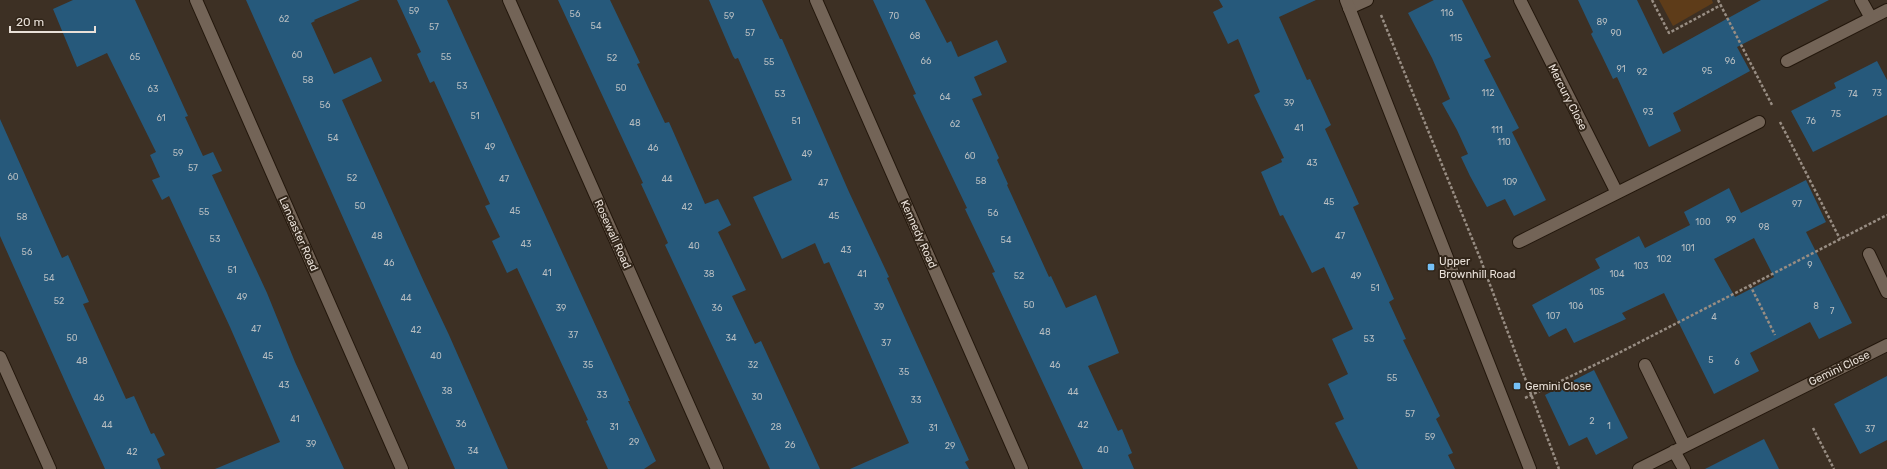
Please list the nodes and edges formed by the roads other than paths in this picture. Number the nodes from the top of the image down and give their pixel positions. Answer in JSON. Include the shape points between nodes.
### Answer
{"nodes":[{"id":1,"x":196,"y":0,"type":"edge"},
{"id":2,"x":509,"y":0,"type":"edge"},
{"id":3,"x":816,"y":0,"type":"edge"},
{"id":4,"x":1367,"y":0,"type":"edge"},
{"id":5,"x":1520,"y":0,"type":"edge"},
{"id":6,"x":1861,"y":0,"type":"edge"},
{"id":7,"x":1348,"y":4,"type":"edge"},
{"id":8,"x":1887,"y":10,"type":"edge"},
{"id":9,"x":1870,"y":18,"type":"junction"},
{"id":10,"x":1787,"y":61,"type":"dead end"},
{"id":11,"x":1759,"y":122,"type":"dead end"},
{"id":12,"x":1617,"y":193,"type":"junction"},
{"id":13,"x":1519,"y":242,"type":"dead end"},
{"id":14,"x":1869,"y":254,"type":"dead end"},
{"id":15,"x":1887,"y":292,"type":"edge"},
{"id":16,"x":1887,"y":345,"type":"edge"},
{"id":17,"x":0,"y":357,"type":"edge"},
{"id":18,"x":1645,"y":365,"type":"dead end"},
{"id":19,"x":1679,"y":448,"type":"junction"},
{"id":20,"x":50,"y":469,"type":"edge"},
{"id":21,"x":402,"y":469,"type":"edge"},
{"id":22,"x":717,"y":469,"type":"edge"},
{"id":23,"x":1022,"y":469,"type":"edge"},
{"id":24,"x":1530,"y":469,"type":"edge"},
{"id":25,"x":1639,"y":469,"type":"edge"},
{"id":26,"x":1684,"y":469,"type":"edge"}],
"edges":[{"from":1,"to":21,"type":"street","name":"Lancaster Road"},
{"from":2,"to":22,"type":"street","name":"Rosewall Road"},
{"from":3,"to":23,"type":"street","name":"Kennedy Road"},
{"from":4,"to":7,"type":"street"},
{"from":5,"to":12,"type":"street","name":"Mercury Close"},
{"from":6,"to":9,"type":"street"},
{"from":7,"to":24,"type":"street"},
{"from":8,"to":9,"type":"street"},
{"from":9,"to":10,"type":"street"},
{"from":11,"to":12,"type":"street"},
{"from":12,"to":13,"type":"street"},
{"from":14,"to":15,"type":"street"},
{"from":16,"to":19,"type":"street","name":"Gemini Close"},
{"from":17,"to":20,"type":"street"},
{"from":18,"to":19,"type":"street"},
{"from":19,"to":25,"type":"street","name":"Gemini Close"},
{"from":19,"to":26,"type":"street"}]}
